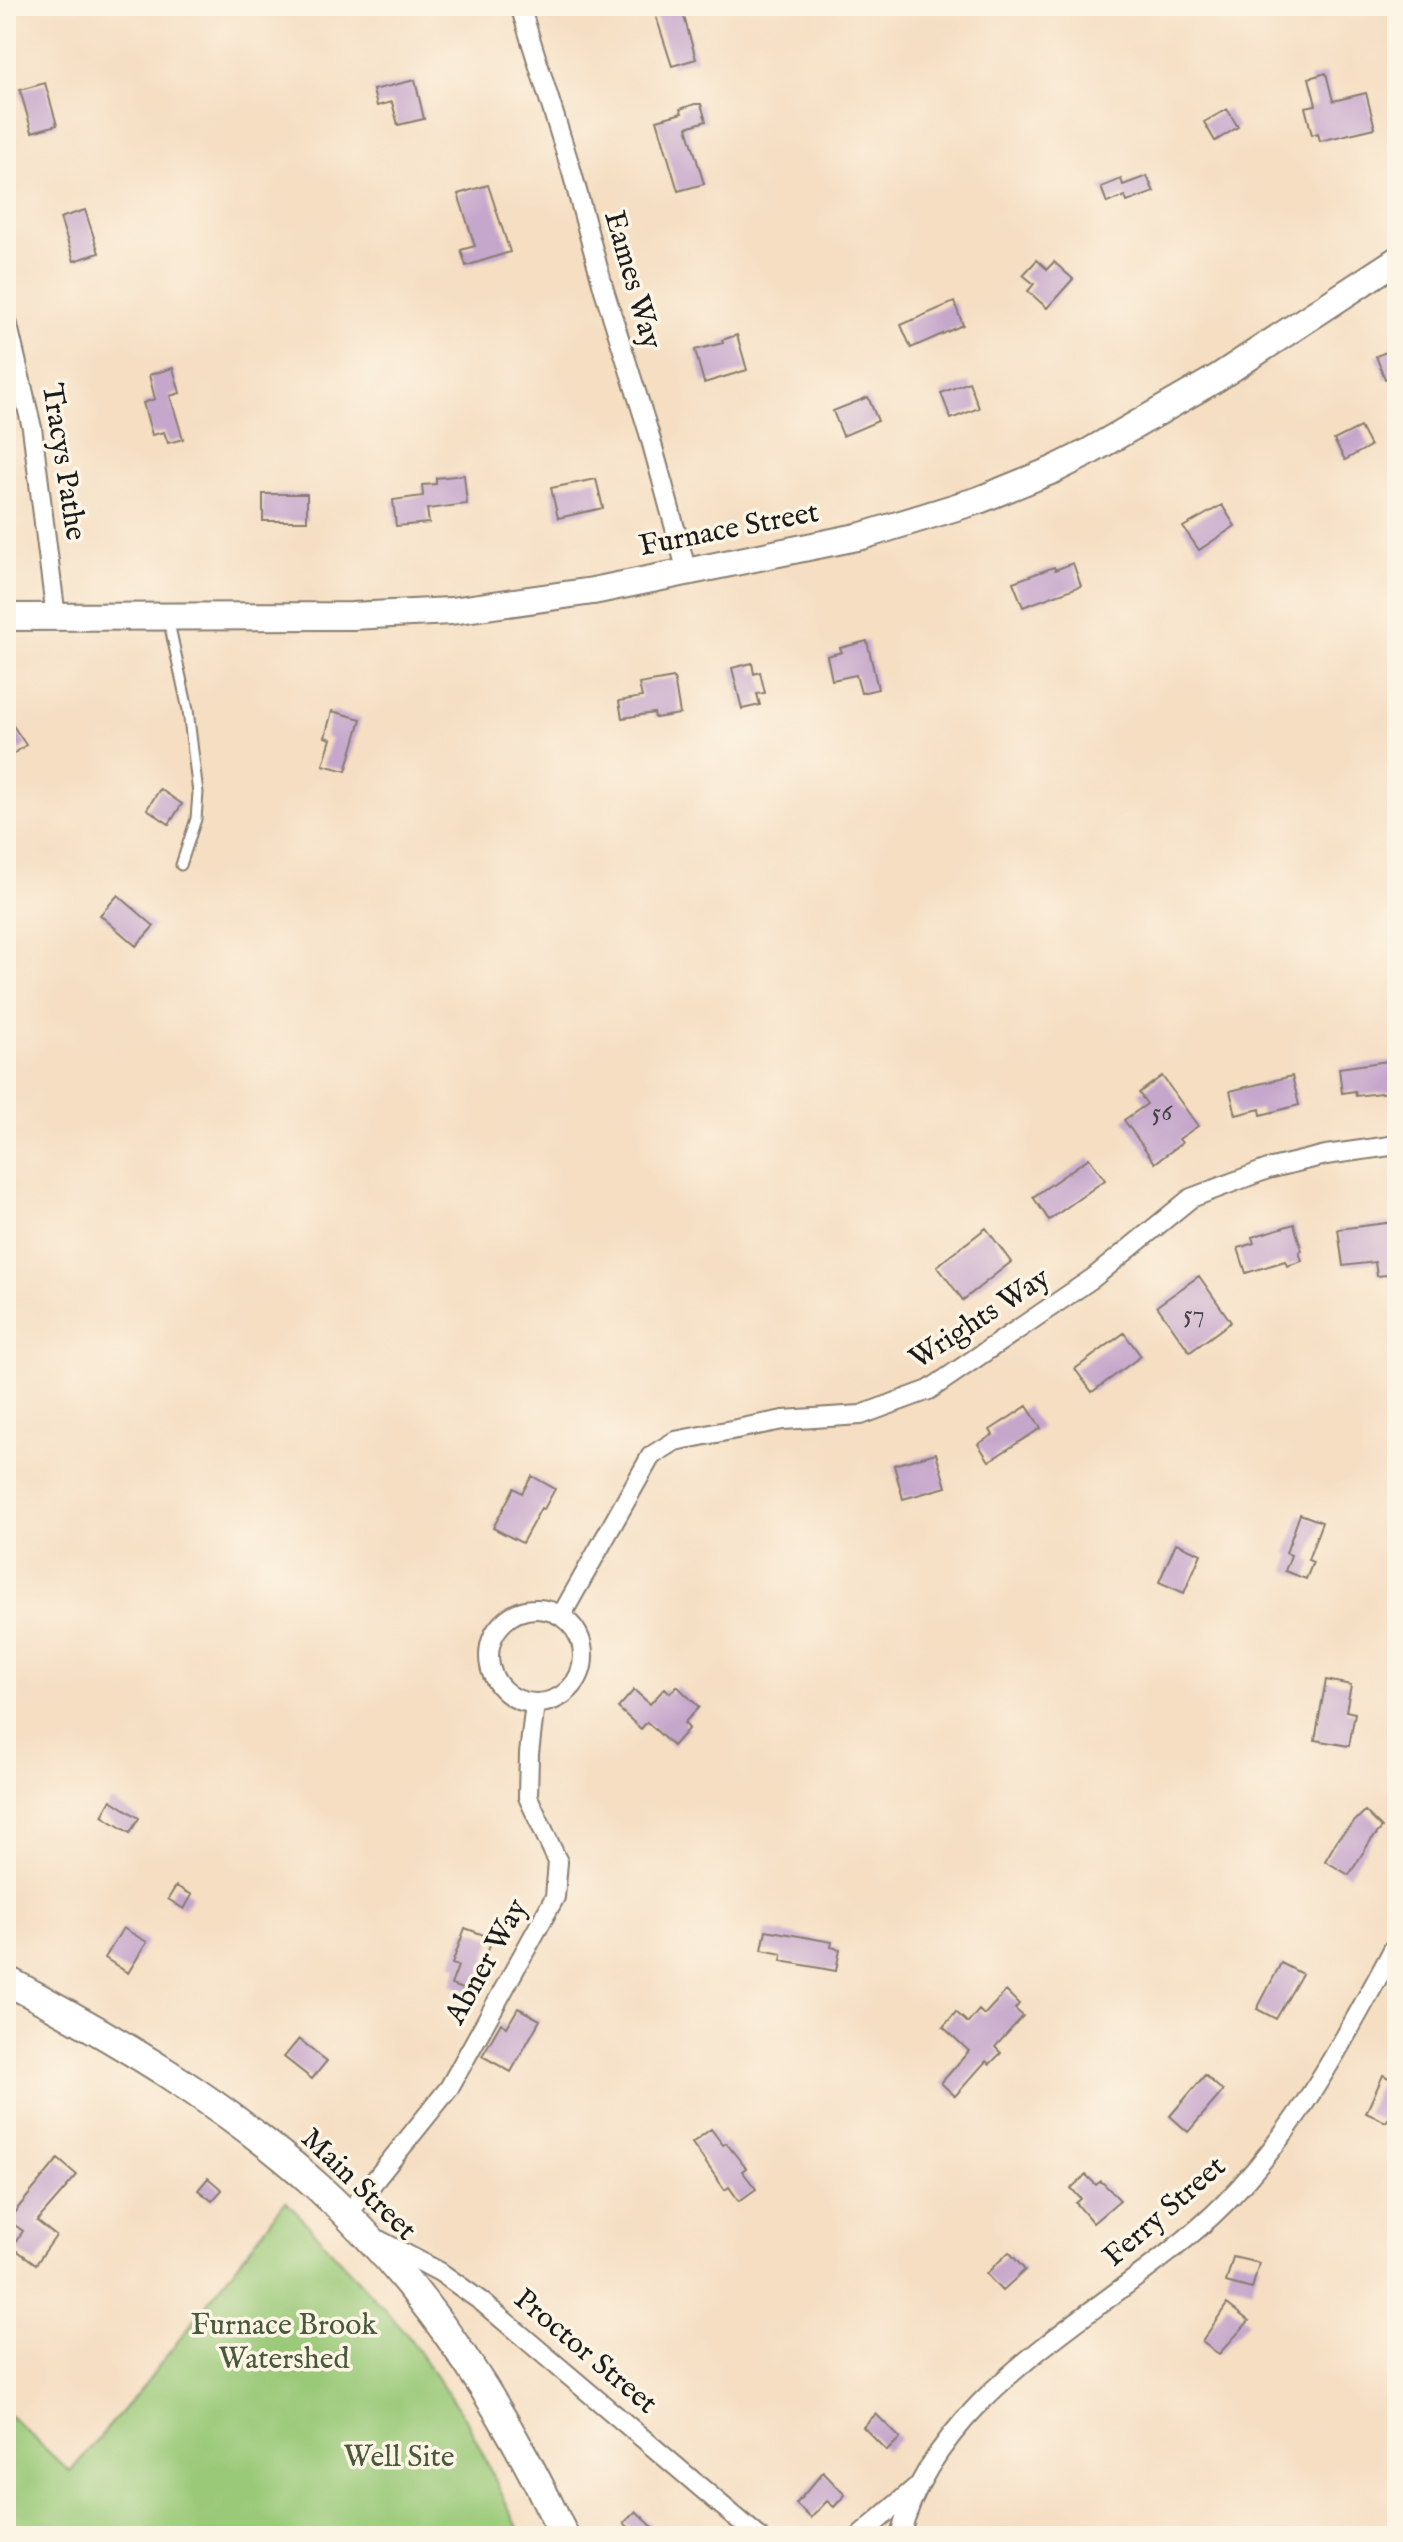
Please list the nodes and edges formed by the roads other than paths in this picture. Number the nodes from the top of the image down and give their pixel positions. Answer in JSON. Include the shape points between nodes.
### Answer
{"nodes":[{"id":1,"x":520,"y":6,"type":"edge"},
{"id":2,"x":1397,"y":260,"type":"edge"},
{"id":3,"x":6,"y":317,"type":"edge"},
{"id":4,"x":687,"y":572,"type":"junction"},
{"id":5,"x":167,"y":616,"type":"junction"},
{"id":6,"x":6,"y":617,"type":"edge"},
{"id":7,"x":56,"y":617,"type":"junction"},
{"id":8,"x":181,"y":865,"type":"dead end"},
{"id":9,"x":1397,"y":1145,"type":"edge"},
{"id":10,"x":561,"y":1616,"type":"junction"},
{"id":11,"x":535,"y":1703,"type":"junction"},
{"id":12,"x":1397,"y":1942,"type":"edge"},
{"id":13,"x":6,"y":1980,"type":"edge"},
{"id":14,"x":355,"y":2224,"type":"junction"},
{"id":15,"x":921,"y":2483,"type":"junction"},
{"id":16,"x":564,"y":2536,"type":"edge"},
{"id":17,"x":758,"y":2536,"type":"edge"},
{"id":18,"x":860,"y":2536,"type":"edge"},
{"id":19,"x":900,"y":2536,"type":"edge"}],
"edges":[{"from":1,"to":4,"type":"street","name":"Eames Way"},
{"from":2,"to":4,"type":"main road","name":"Furnace Street","via":[[1185,398],[1041,475],[862,536]]},
{"from":3,"to":7,"type":"street","name":"Tracys Pathe","via":[[32,428]]},
{"from":4,"to":5,"type":"main road","name":"Furnace Street","via":[[451,611]]},
{"from":5,"to":7,"type":"main road","name":"Furnace Street"},
{"from":5,"to":8,"type":"lane","via":[[188,710],[198,793],[196,819]]},
{"from":6,"to":7,"type":"main road","name":"Furnace Street"},
{"from":9,"to":10,"type":"street","name":"Wrights Way","via":[[1268,1169],[1191,1198],[1093,1278],[929,1390],[861,1415],[783,1420],[675,1441],[651,1456]]},
{"from":10,"to":11,"type":"street","via":[[582,1645],[581,1669],[568,1690]]},
{"from":10,"to":11,"type":"street","via":[[525,1610],[503,1622],[491,1642],[490,1667],[502,1688]]},
{"from":11,"to":14,"type":"street","name":"Abner Way","via":[[528,1797],[558,1862],[555,1897],[449,2088]]},
{"from":12,"to":15,"type":"street","name":"Ferry Street","via":[[1317,2085],[1250,2175],[1196,2231],[1001,2384],[953,2436]]},
{"from":13,"to":14,"type":"main road","name":"Main Street","via":[[198,2094],[286,2159]]},
{"from":14,"to":16,"type":"main road","name":"Main Street","via":[[423,2302],[471,2369]]},
{"from":14,"to":17,"type":"street","name":"Proctor Street","via":[[482,2302]]},
{"from":15,"to":18,"type":"street","name":"Ferry Street"},
{"from":15,"to":19,"type":"street","name":"Ferry Street"}]}
